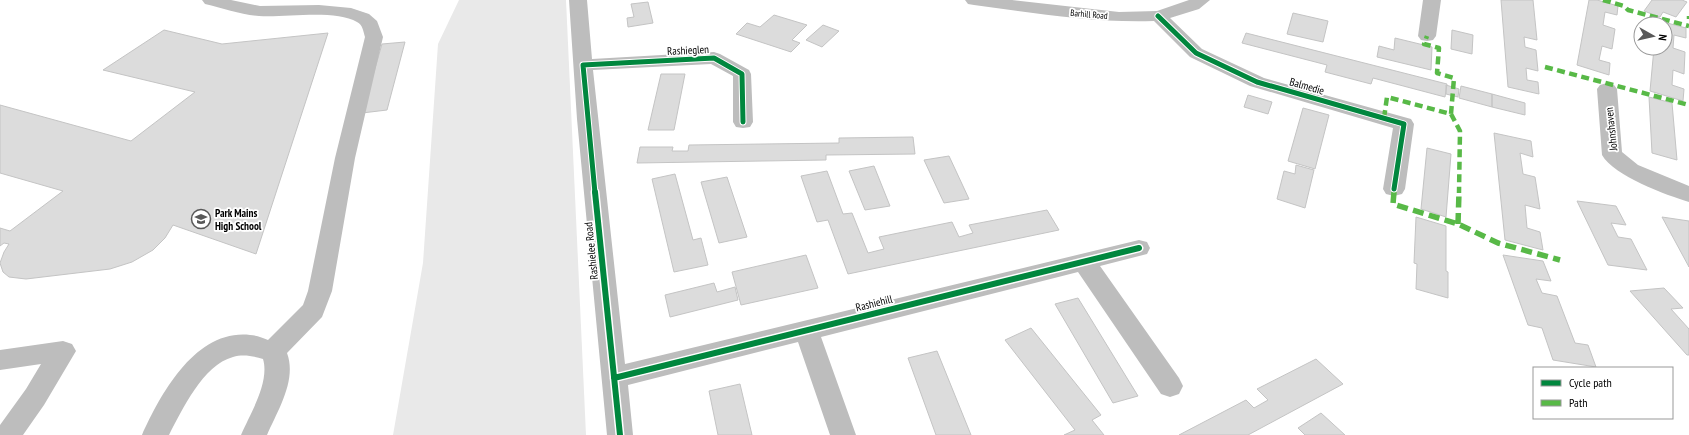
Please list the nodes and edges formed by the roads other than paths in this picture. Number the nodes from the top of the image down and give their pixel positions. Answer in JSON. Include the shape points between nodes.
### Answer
{"nodes":[{"id":1,"x":211,"y":0,"type":"edge"},
{"id":2,"x":578,"y":0,"type":"edge"},
{"id":3,"x":974,"y":0,"type":"edge"},
{"id":4,"x":1201,"y":0,"type":"edge"},
{"id":5,"x":1432,"y":0,"type":"edge"},
{"id":6,"x":992,"y":1,"type":"edge"},
{"id":7,"x":1158,"y":16,"type":"junction"},
{"id":8,"x":1427,"y":36,"type":"dead end"},
{"id":9,"x":583,"y":65,"type":"junction"},
{"id":10,"x":1607,"y":89,"type":"dead end"},
{"id":11,"x":743,"y":122,"type":"dead end"},
{"id":12,"x":1394,"y":189,"type":"dead end"},
{"id":13,"x":1689,"y":194,"type":"edge"},
{"id":14,"x":1139,"y":248,"type":"dead end"},
{"id":15,"x":1084,"y":262,"type":"junction"},
{"id":16,"x":807,"y":331,"type":"junction"},
{"id":17,"x":273,"y":351,"type":"junction"},
{"id":18,"x":0,"y":360,"type":"edge"},
{"id":19,"x":614,"y":378,"type":"junction"},
{"id":20,"x":1170,"y":386,"type":"dead end"},
{"id":21,"x":8,"y":435,"type":"edge"},
{"id":22,"x":155,"y":435,"type":"edge"},
{"id":23,"x":254,"y":435,"type":"edge"},
{"id":24,"x":620,"y":435,"type":"edge"},
{"id":25,"x":843,"y":435,"type":"edge"}],
"edges":[{"from":1,"to":17,"type":"street","via":[[259,11],[311,10],[348,14],[361,18],[370,25],[374,37],[345,158],[320,291],[314,310]]},
{"from":2,"to":9,"type":"street","name":"Rashielee Road"},
{"from":3,"to":6,"type":"street","name":"Barhill Road"},
{"from":4,"to":7,"type":"street","name":"Barhill Road"},
{"from":5,"to":8,"type":"street"},
{"from":6,"to":7,"type":"street","name":"Barhill Road","via":[[1119,16]]},
{"from":7,"to":12,"type":"street","name":"Balmedie","via":[[1196,53],[1257,82],[1404,124]]},
{"from":9,"to":11,"type":"street","name":"Rashieglen","via":[[714,58],[742,74]]},
{"from":9,"to":19,"type":"street","name":"Rashielee Road","via":[[586,119]]},
{"from":10,"to":13,"type":"street","name":"Johnshaven","via":[[1612,155],[1631,170]]},
{"from":14,"to":15,"type":"street","name":"Rashiehill"},
{"from":15,"to":16,"type":"street","name":"Rashiehill"},
{"from":15,"to":20,"type":"street"},
{"from":16,"to":19,"type":"street","name":"Rashiehill"},
{"from":16,"to":25,"type":"street"},
{"from":17,"to":22,"type":"street","via":[[245,344],[216,352],[199,364],[186,381]]},
{"from":17,"to":23,"type":"street","via":[[278,374]]},
{"from":18,"to":21,"type":"street","via":[[63,351]]},
{"from":19,"to":24,"type":"street","name":"Rashielee Road"}]}
